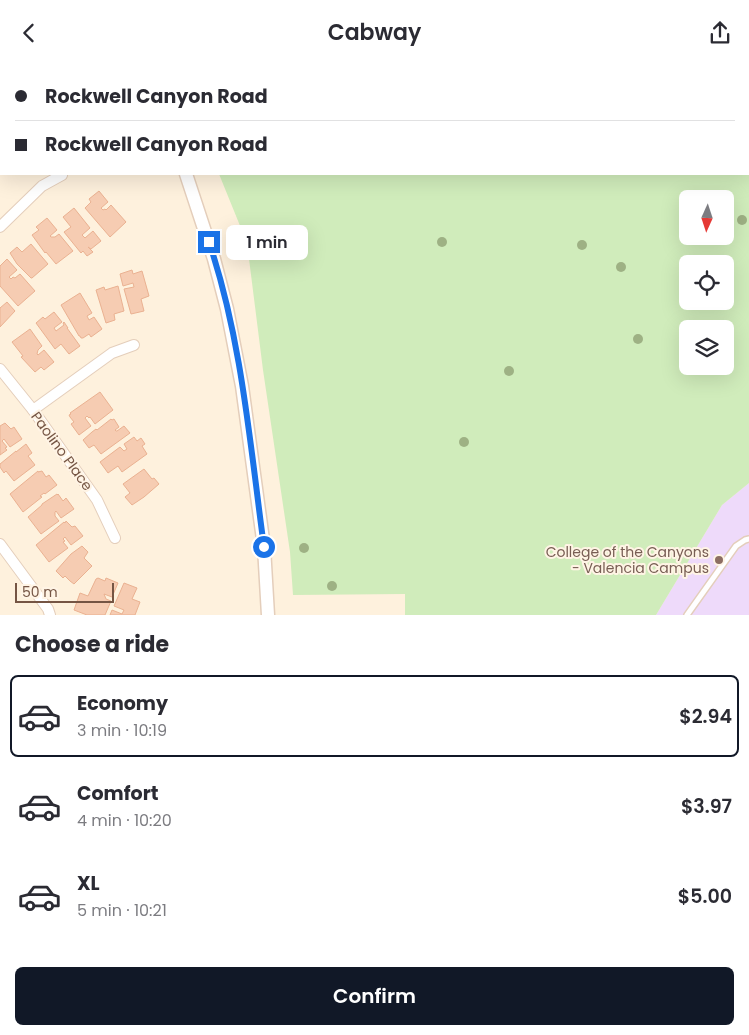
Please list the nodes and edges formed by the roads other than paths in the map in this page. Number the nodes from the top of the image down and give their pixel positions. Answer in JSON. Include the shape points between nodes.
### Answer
{"nodes":[{"id":1,"x":62,"y":175,"type":"edge"},
{"id":2,"x":186,"y":175,"type":"edge"},
{"id":3,"x":0,"y":227,"type":"edge"},
{"id":4,"x":134,"y":345,"type":"dead end"},
{"id":5,"x":0,"y":369,"type":"edge"},
{"id":6,"x":33,"y":410,"type":"junction"},
{"id":7,"x":115,"y":537,"type":"dead end"},
{"id":8,"x":749,"y":539,"type":"edge"},
{"id":9,"x":0,"y":545,"type":"edge"},
{"id":10,"x":50,"y":615,"type":"edge"},
{"id":11,"x":268,"y":615,"type":"edge"},
{"id":12,"x":687,"y":615,"type":"edge"}],
"edges":[{"from":1,"to":3,"type":"street","via":[[42,186]]},
{"from":2,"to":11,"type":"street","via":[[214,259],[242,386],[264,547]]},
{"from":4,"to":6,"type":"street","via":[[112,353]]},
{"from":5,"to":6,"type":"street","name":"Paolino Place"},
{"from":6,"to":7,"type":"street","name":"Paolino Place","via":[[97,500]]},
{"from":8,"to":12,"type":"lane","via":[[736,546]]},
{"from":9,"to":10,"type":"street"}]}
